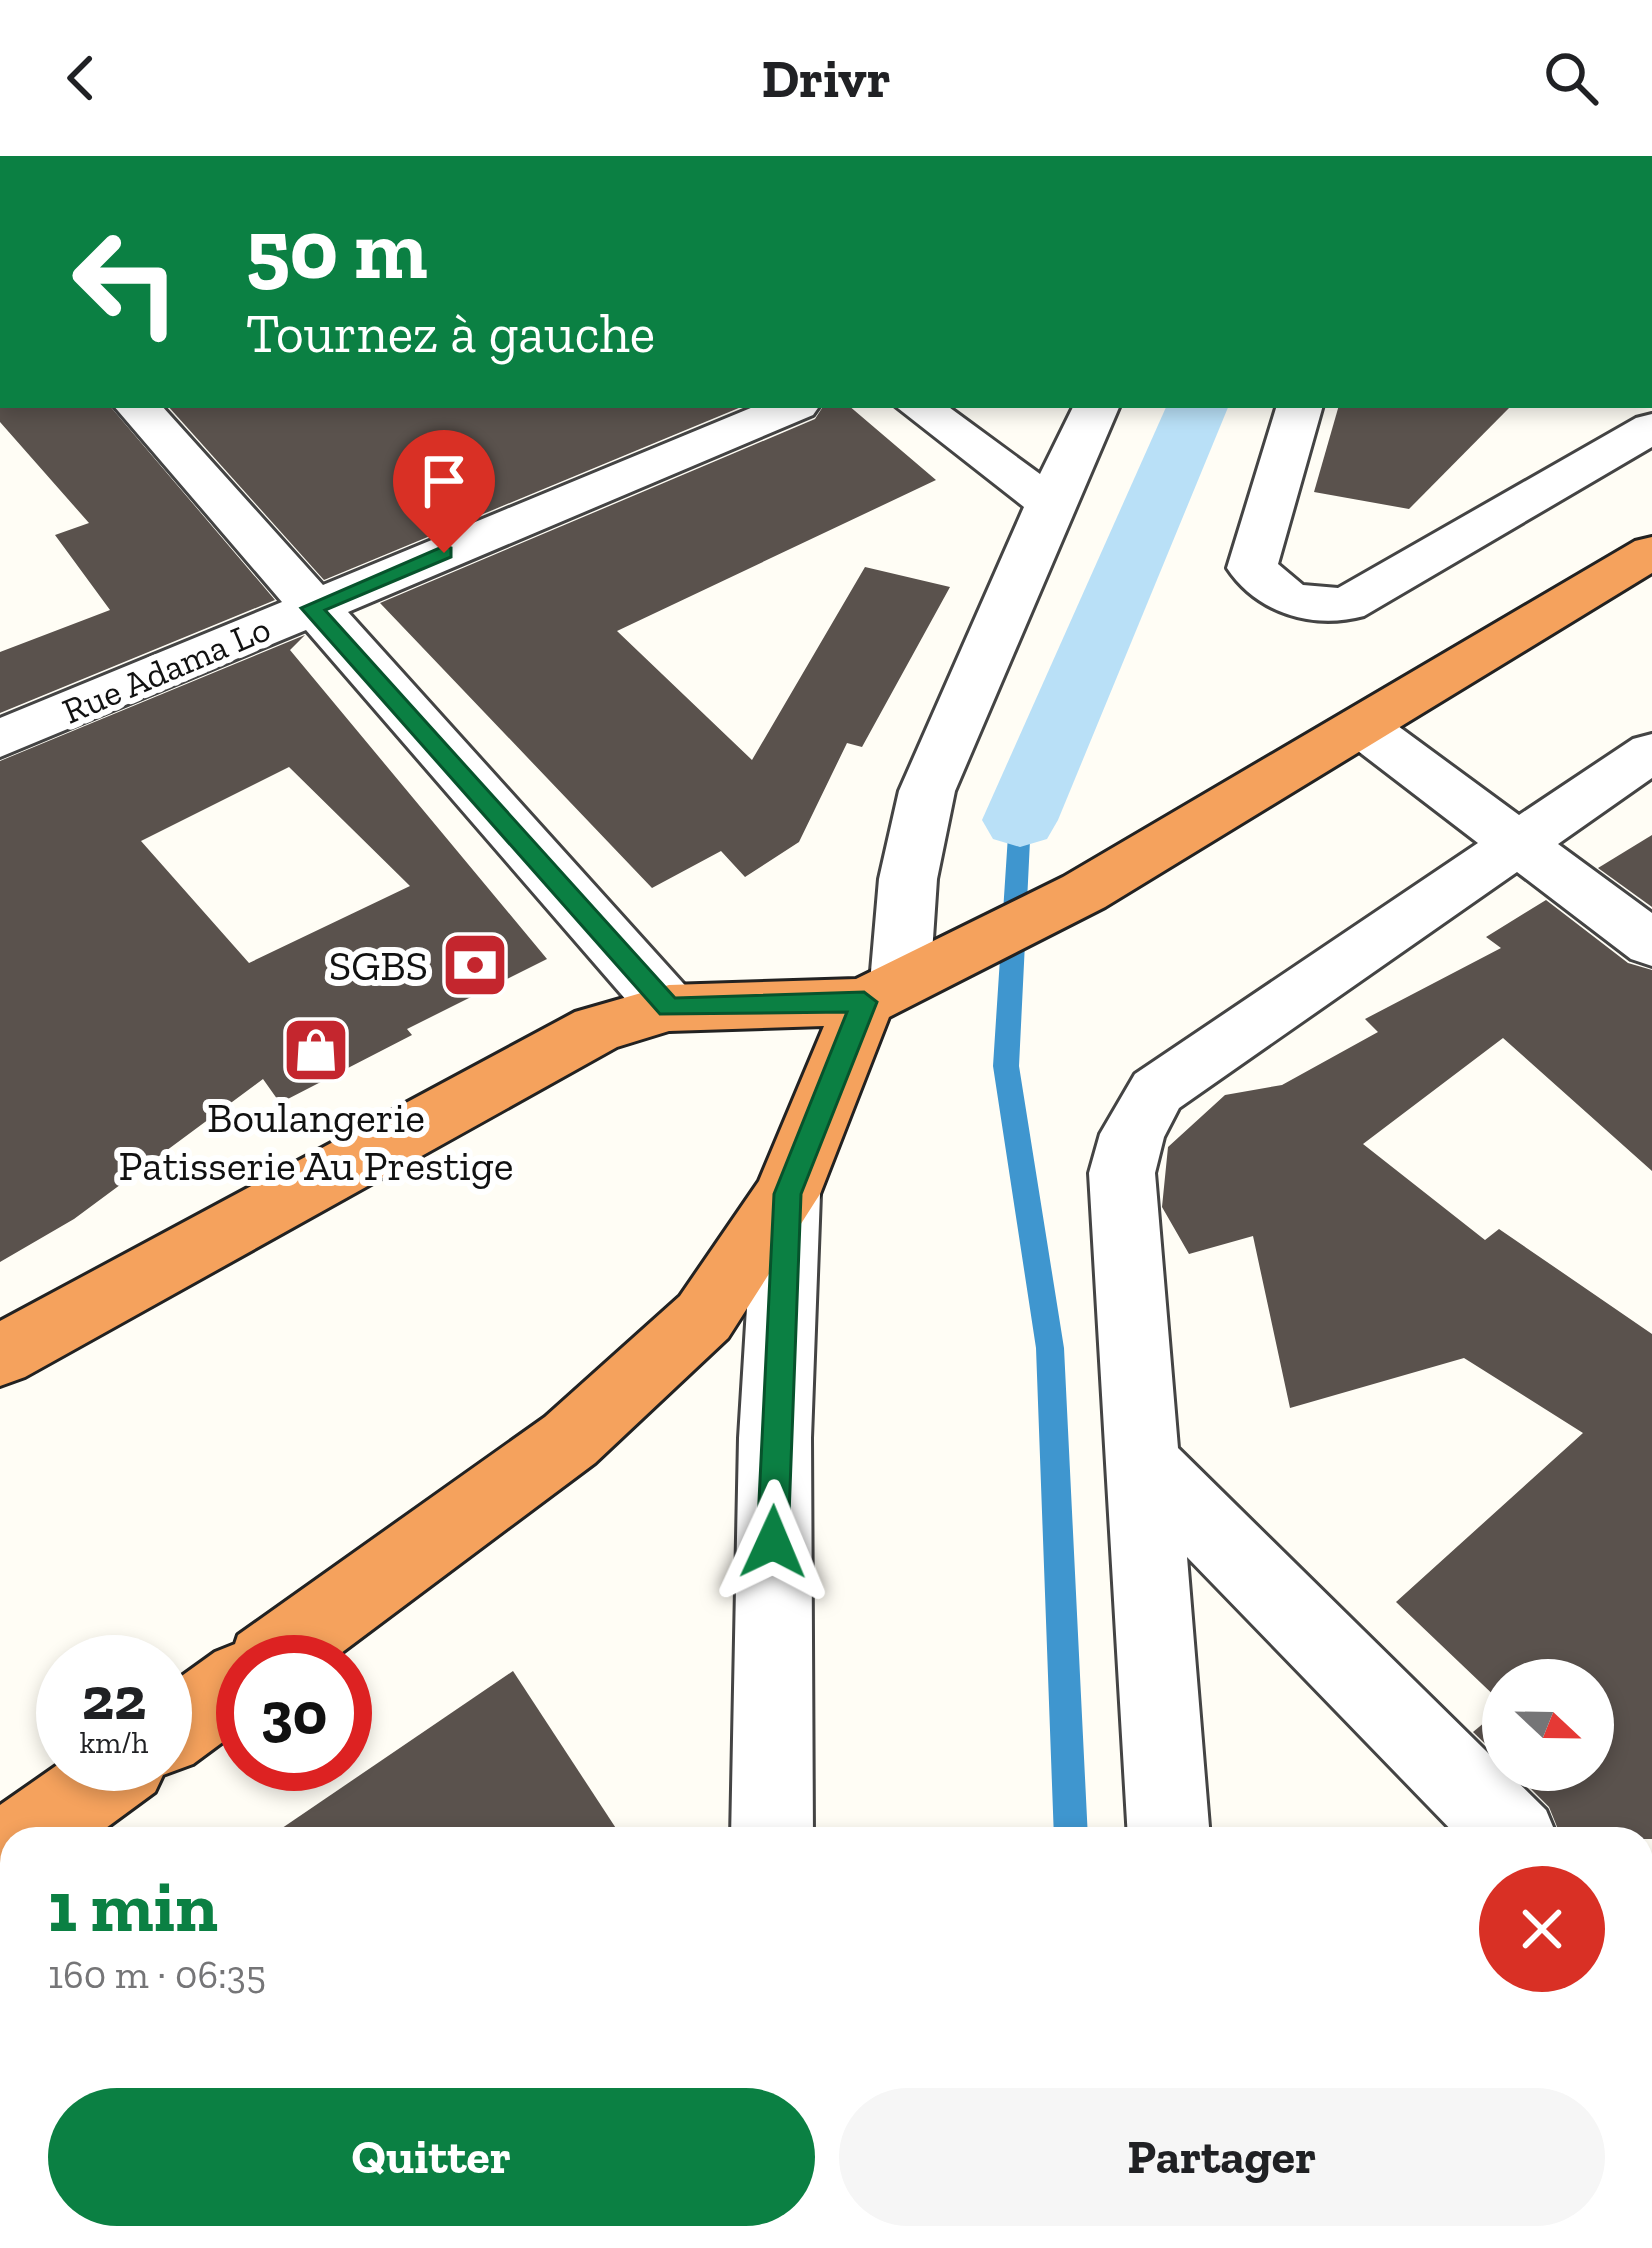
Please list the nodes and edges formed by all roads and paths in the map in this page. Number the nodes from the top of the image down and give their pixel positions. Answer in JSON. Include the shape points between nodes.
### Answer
{"nodes":[{"id":1,"x":139,"y":408,"type":"edge"},
{"id":2,"x":790,"y":408,"type":"edge"},
{"id":3,"x":921,"y":408,"type":"edge"},
{"id":4,"x":1096,"y":408,"type":"edge"},
{"id":5,"x":1299,"y":408,"type":"edge"},
{"id":6,"x":1652,"y":428,"type":"edge"},
{"id":7,"x":1050,"y":503,"type":"junction"},
{"id":8,"x":1652,"y":553,"type":"edge"},
{"id":9,"x":311,"y":608,"type":"junction"},
{"id":10,"x":1364,"y":728,"type":"junction"},
{"id":11,"x":0,"y":739,"type":"edge"},
{"id":12,"x":1652,"y":752,"type":"edge"},
{"id":13,"x":1517,"y":846,"type":"junction"},
{"id":14,"x":1652,"y":944,"type":"edge"},
{"id":15,"x":900,"y":983,"type":"junction"},
{"id":16,"x":669,"y":1008,"type":"junction"},
{"id":17,"x":788,"y":1194,"type":"junction"},
{"id":18,"x":0,"y":1356,"type":"edge"},
{"id":19,"x":1139,"y":1458,"type":"junction"},
{"id":20,"x":303,"y":1635,"type":"edge"},
{"id":21,"x":93,"y":1791,"type":"edge"},
{"id":22,"x":47,"y":1827,"type":"edge"},
{"id":23,"x":772,"y":1827,"type":"edge"},
{"id":24,"x":1168,"y":1827,"type":"edge"},
{"id":25,"x":1504,"y":1827,"type":"edge"}],
"edges":[{"from":1,"to":9,"type":"street"},
{"from":2,"to":9,"type":"street","name":"Rue Adama Lo"},
{"from":3,"to":7,"type":"street"},
{"from":4,"to":7,"type":"street"},
{"from":5,"to":6,"type":"street","via":[[1252,568],[1289,600],[1346,605]]},
{"from":7,"to":15,"type":"street","via":[[927,791],[908,879]]},
{"from":8,"to":10,"type":"highway"},
{"from":9,"to":11,"type":"street","name":"Rue Adama Lo"},
{"from":9,"to":16,"type":"street"},
{"from":10,"to":13,"type":"street"},
{"from":10,"to":15,"type":"highway","via":[[1084,892]]},
{"from":12,"to":13,"type":"street"},
{"from":13,"to":14,"type":"street"},
{"from":13,"to":19,"type":"street","via":[[1157,1091],[1122,1173]]},
{"from":15,"to":16,"type":"highway"},
{"from":15,"to":17,"type":"highway"},
{"from":16,"to":18,"type":"highway","via":[[597,1029]]},
{"from":17,"to":20,"type":"highway","via":[[704,1317],[570,1440]]},
{"from":17,"to":23,"type":"street","via":[[774,1459]]},
{"from":19,"to":24,"type":"street"},
{"from":19,"to":25,"type":"street"},
{"from":21,"to":22,"type":"highway"}]}
